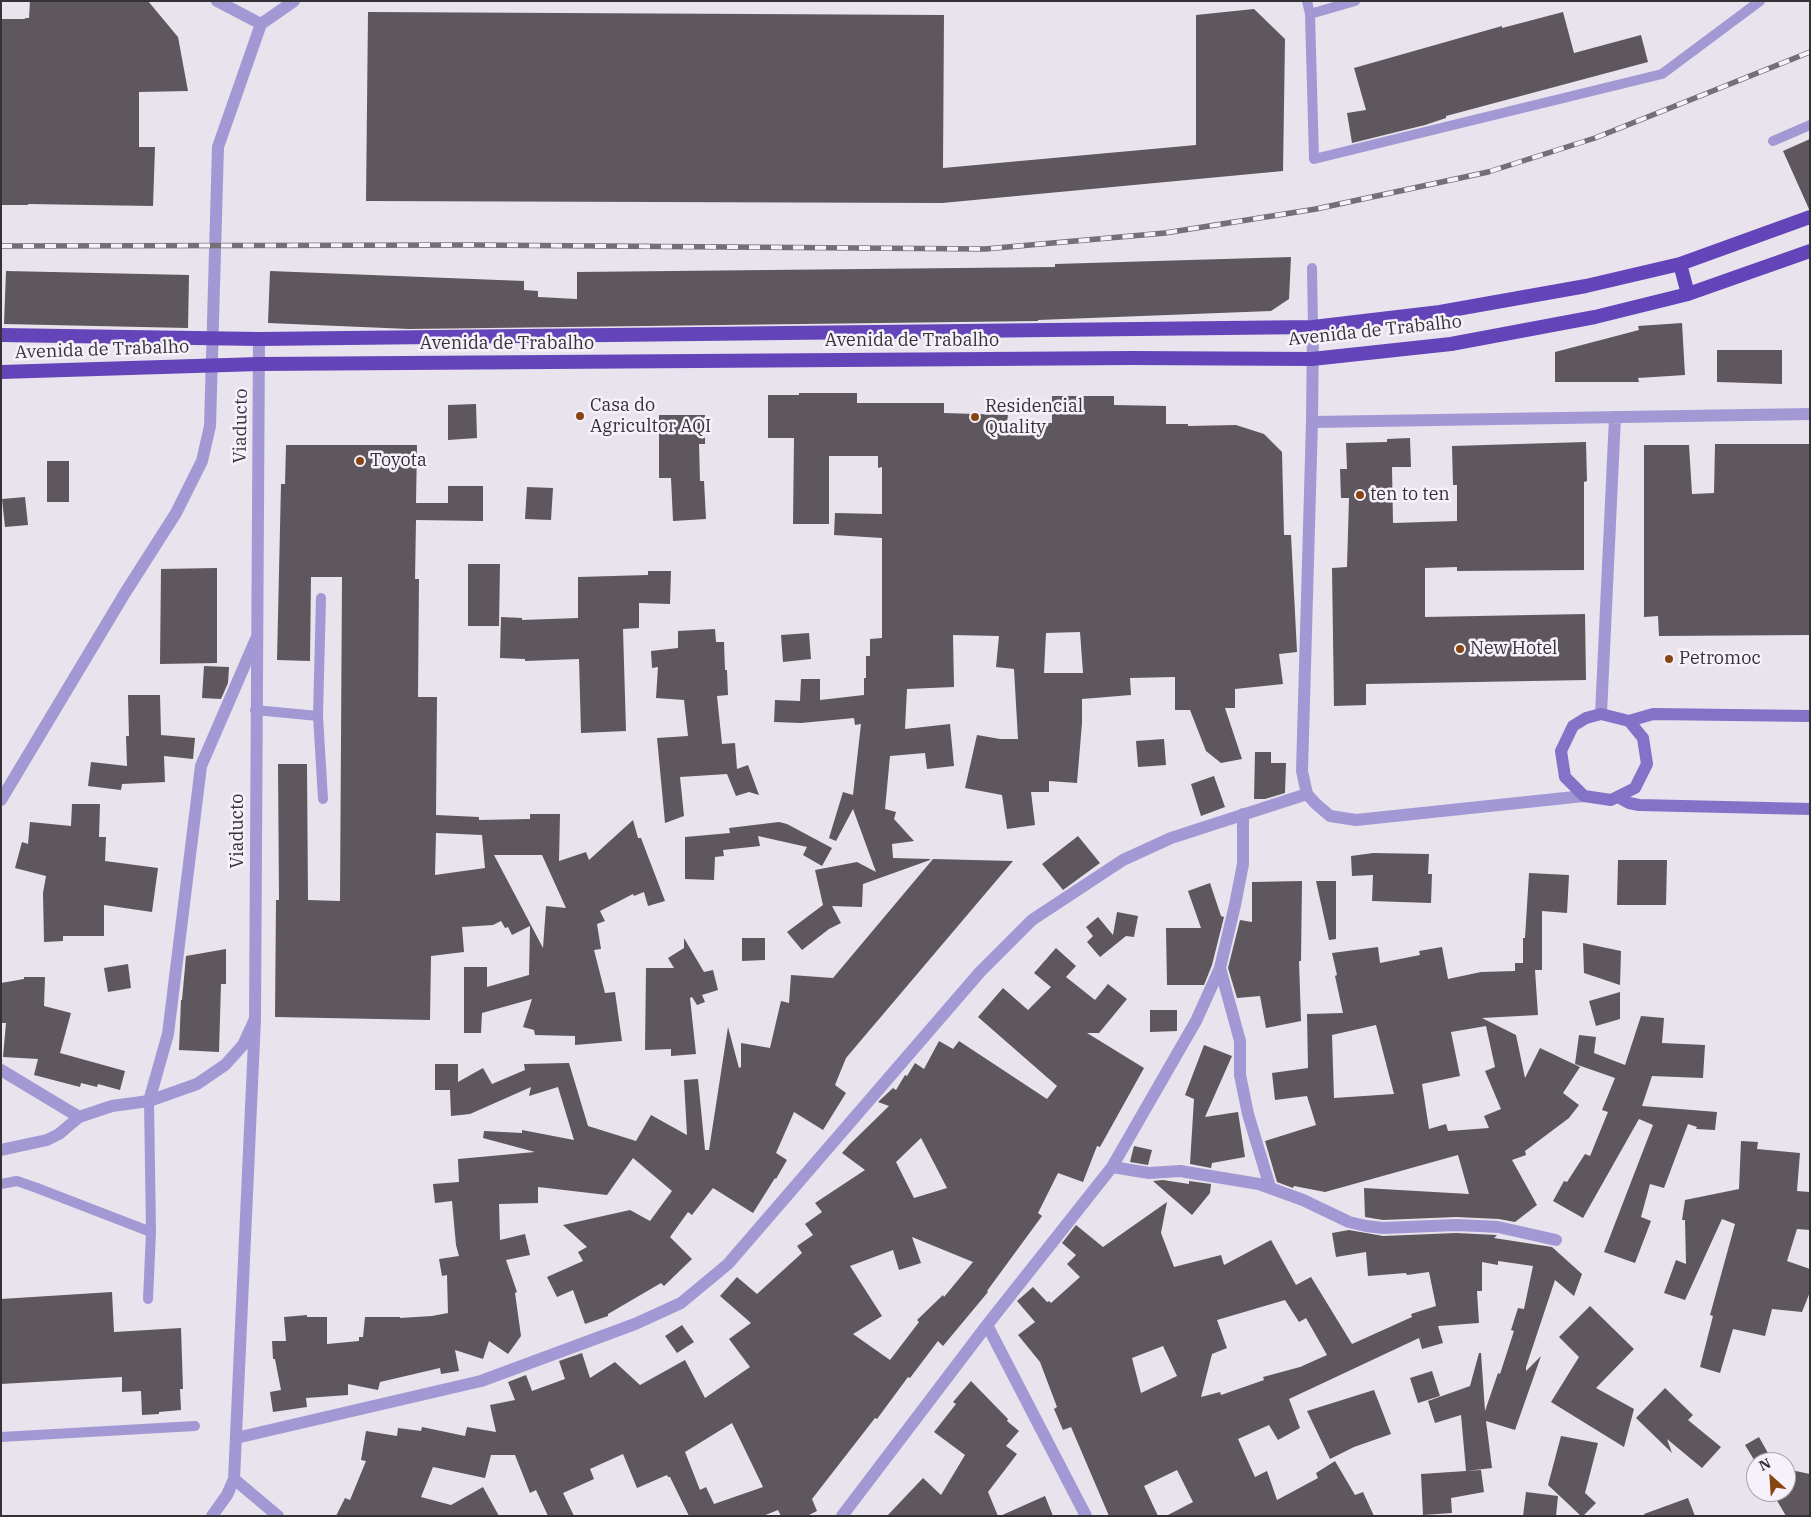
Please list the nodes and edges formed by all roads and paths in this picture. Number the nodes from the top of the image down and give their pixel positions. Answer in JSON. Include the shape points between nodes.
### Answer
{"nodes":[{"id":1,"x":217,"y":1,"type":"edge"},
{"id":2,"x":294,"y":1,"type":"edge"},
{"id":3,"x":1307,"y":1,"type":"edge"},
{"id":4,"x":1355,"y":1,"type":"edge"},
{"id":5,"x":1760,"y":1,"type":"edge"},
{"id":6,"x":1310,"y":14,"type":"junction"},
{"id":7,"x":261,"y":24,"type":"junction"},
{"id":8,"x":1810,"y":124,"type":"edge"},
{"id":9,"x":1772,"y":141,"type":"dead end"},
{"id":10,"x":1810,"y":217,"type":"edge"},
{"id":11,"x":1810,"y":251,"type":"edge"},
{"id":12,"x":1680,"y":264,"type":"junction"},
{"id":13,"x":1312,"y":268,"type":"dead end"},
{"id":14,"x":1688,"y":294,"type":"junction"},
{"id":15,"x":1313,"y":327,"type":"junction"},
{"id":16,"x":1,"y":335,"type":"edge"},
{"id":17,"x":259,"y":339,"type":"junction"},
{"id":18,"x":1312,"y":359,"type":"junction"},
{"id":19,"x":259,"y":364,"type":"junction"},
{"id":20,"x":1,"y":372,"type":"edge"},
{"id":21,"x":1810,"y":414,"type":"edge"},
{"id":22,"x":1615,"y":417,"type":"junction"},
{"id":23,"x":1312,"y":422,"type":"junction"},
{"id":24,"x":321,"y":598,"type":"dead end"},
{"id":25,"x":256,"y":639,"type":"junction"},
{"id":26,"x":256,"y":710,"type":"junction"},
{"id":27,"x":1601,"y":714,"type":"junction"},
{"id":28,"x":318,"y":716,"type":"junction"},
{"id":29,"x":1810,"y":716,"type":"edge"},
{"id":30,"x":1629,"y":721,"type":"junction"},
{"id":31,"x":1307,"y":794,"type":"junction"},
{"id":32,"x":1584,"y":796,"type":"junction"},
{"id":33,"x":1618,"y":797,"type":"junction"},
{"id":34,"x":323,"y":799,"type":"dead end"},
{"id":35,"x":1,"y":800,"type":"edge"},
{"id":36,"x":1810,"y":809,"type":"edge"},
{"id":37,"x":1243,"y":814,"type":"junction"},
{"id":38,"x":1220,"y":968,"type":"junction"},
{"id":39,"x":255,"y":1019,"type":"junction"},
{"id":40,"x":1,"y":1070,"type":"edge"},
{"id":41,"x":149,"y":1101,"type":"junction"},
{"id":42,"x":79,"y":1117,"type":"junction"},
{"id":43,"x":1,"y":1150,"type":"edge"},
{"id":44,"x":1112,"y":1167,"type":"junction"},
{"id":45,"x":1,"y":1184,"type":"edge"},
{"id":46,"x":1270,"y":1187,"type":"junction"},
{"id":47,"x":151,"y":1232,"type":"junction"},
{"id":48,"x":1556,"y":1240,"type":"dead end"},
{"id":49,"x":148,"y":1299,"type":"dead end"},
{"id":50,"x":987,"y":1326,"type":"junction"},
{"id":51,"x":195,"y":1426,"type":"dead end"},
{"id":52,"x":1,"y":1437,"type":"edge"},
{"id":53,"x":236,"y":1438,"type":"junction"},
{"id":54,"x":234,"y":1479,"type":"junction"},
{"id":55,"x":212,"y":1516,"type":"edge"},
{"id":56,"x":278,"y":1516,"type":"edge"},
{"id":57,"x":842,"y":1516,"type":"edge"},
{"id":58,"x":1086,"y":1516,"type":"edge"}],
"edges":[{"from":1,"to":7,"type":"street"},
{"from":2,"to":7,"type":"street"},
{"from":3,"to":6,"type":"lane"},
{"from":4,"to":6,"type":"lane"},
{"from":5,"to":6,"type":"lane","via":[[1662,74],[1314,159]]},
{"from":7,"to":35,"type":"street","name":"Viaducto","via":[[218,147],[210,426],[202,461],[176,513]]},
{"from":8,"to":9,"type":"lane"},
{"from":10,"to":12,"type":"highway","name":"Avenida de Trabalho"},
{"from":11,"to":14,"type":"highway","name":"Avenida de Trabalho"},
{"from":12,"to":14,"type":"highway"},
{"from":12,"to":15,"type":"highway","name":"Avenida de Trabalho","via":[[1586,286],[1440,312]]},
{"from":13,"to":15,"type":"lane"},
{"from":14,"to":18,"type":"highway","name":"Avenida de Trabalho","via":[[1595,317],[1451,344]]},
{"from":15,"to":17,"type":"highway","name":"Avenida de Trabalho"},
{"from":15,"to":18,"type":"street"},
{"from":16,"to":17,"type":"highway","name":"Avenida de Trabalho"},
{"from":17,"to":19,"type":"street","name":"Viaducto"},
{"from":18,"to":19,"type":"highway","name":"Avenida de Trabalho"},
{"from":18,"to":23,"type":"street"},
{"from":19,"to":20,"type":"highway","name":"Avenida de Trabalho"},
{"from":19,"to":25,"type":"street","name":"Viaducto"},
{"from":21,"to":22,"type":"street"},
{"from":22,"to":23,"type":"street"},
{"from":22,"to":27,"type":"street"},
{"from":23,"to":31,"type":"street","via":[[1302,771]]},
{"from":24,"to":28,"type":"lane"},
{"from":25,"to":26,"type":"street","name":"Viaducto"},
{"from":25,"to":41,"type":"street","via":[[201,766],[168,1034]]},
{"from":26,"to":28,"type":"lane"},
{"from":26,"to":39,"type":"street","name":"Viaducto"},
{"from":27,"to":30,"type":"main road"},
{"from":27,"to":32,"type":"main road","via":[[1573,726],[1561,751],[1565,777]]},
{"from":28,"to":34,"type":"lane"},
{"from":29,"to":30,"type":"main road","via":[[1653,714]]},
{"from":30,"to":33,"type":"main road","via":[[1643,738],[1647,764],[1635,788]]},
{"from":31,"to":32,"type":"street","via":[[1330,816],[1356,820]]},
{"from":31,"to":37,"type":"street"},
{"from":32,"to":33,"type":"main road","via":[[1611,800]]},
{"from":33,"to":36,"type":"main road","via":[[1639,806]]},
{"from":37,"to":38,"type":"street","via":[[1243,864]]},
{"from":37,"to":53,"type":"street","via":[[1171,838],[1123,860],[1032,920],[980,972],[728,1264],[681,1302],[635,1324],[481,1381]]},
{"from":38,"to":44,"type":"street","via":[[1196,1021]]},
{"from":38,"to":46,"type":"street","via":[[1240,1041],[1240,1075],[1248,1114]]},
{"from":39,"to":41,"type":"street","name":"Viaducto","via":[[243,1045],[225,1065],[197,1084]]},
{"from":39,"to":53,"type":"street"},
{"from":40,"to":42,"type":"street"},
{"from":41,"to":42,"type":"street","name":"Viaducto","via":[[112,1106]]},
{"from":41,"to":47,"type":"lane"},
{"from":42,"to":43,"type":"street","via":[[47,1140]]},
{"from":44,"to":46,"type":"street","via":[[1149,1173],[1180,1171]]},
{"from":44,"to":50,"type":"street"},
{"from":45,"to":47,"type":"lane","via":[[16,1181],[38,1188]]},
{"from":46,"to":48,"type":"street","via":[[1349,1222],[1366,1226],[1479,1226]]},
{"from":47,"to":49,"type":"lane"},
{"from":50,"to":57,"type":"street"},
{"from":50,"to":58,"type":"street"},
{"from":51,"to":52,"type":"lane"},
{"from":53,"to":54,"type":"street"},
{"from":54,"to":55,"type":"street"},
{"from":54,"to":56,"type":"street"}]}
